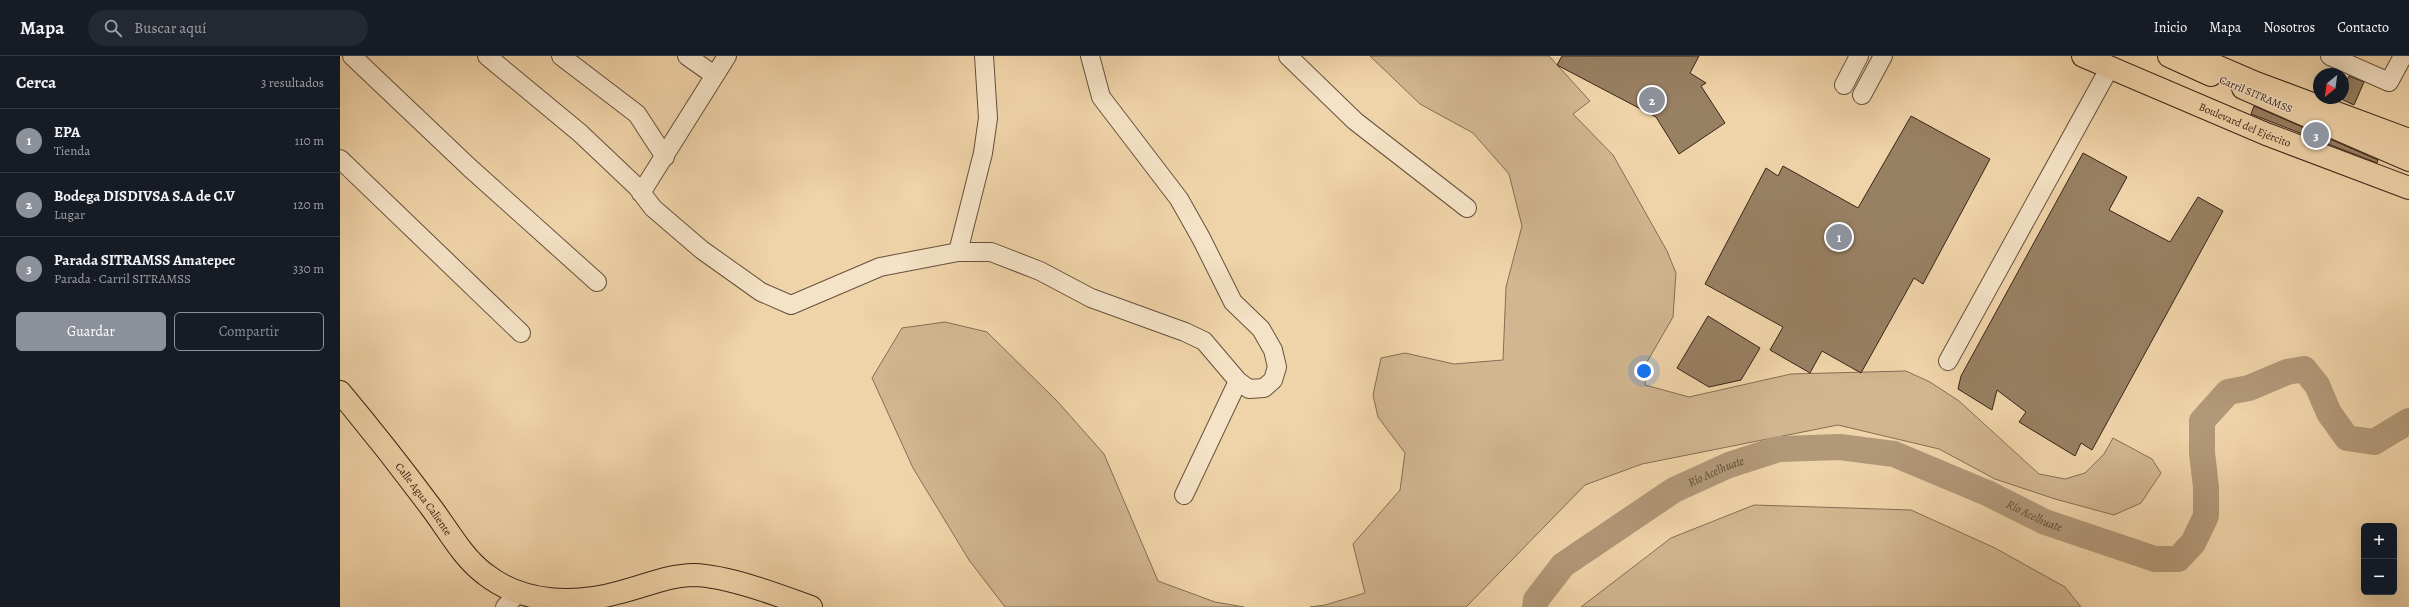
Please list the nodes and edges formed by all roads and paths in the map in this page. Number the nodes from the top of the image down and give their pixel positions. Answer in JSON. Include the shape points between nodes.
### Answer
{"nodes":[{"id":1,"x":352,"y":56,"type":"edge"},
{"id":2,"x":488,"y":56,"type":"edge"},
{"id":3,"x":561,"y":56,"type":"edge"},
{"id":4,"x":687,"y":56,"type":"edge"},
{"id":5,"x":727,"y":56,"type":"edge"},
{"id":6,"x":984,"y":56,"type":"edge"},
{"id":7,"x":1090,"y":56,"type":"edge"},
{"id":8,"x":1288,"y":56,"type":"edge"},
{"id":9,"x":1859,"y":56,"type":"edge"},
{"id":10,"x":1883,"y":56,"type":"edge"},
{"id":11,"x":2083,"y":56,"type":"edge"},
{"id":12,"x":2169,"y":56,"type":"edge"},
{"id":13,"x":2194,"y":56,"type":"edge"},
{"id":14,"x":2330,"y":56,"type":"edge"},
{"id":15,"x":2403,"y":56,"type":"edge"},
{"id":16,"x":2109,"y":62,"type":"edge"},
{"id":17,"x":714,"y":75,"type":"junction"},
{"id":18,"x":1844,"y":85,"type":"dead end"},
{"id":19,"x":1862,"y":96,"type":"dead end"},
{"id":20,"x":2409,"y":140,"type":"edge"},
{"id":21,"x":665,"y":157,"type":"junction"},
{"id":22,"x":340,"y":159,"type":"edge"},
{"id":23,"x":2409,"y":160,"type":"edge"},
{"id":24,"x":2409,"y":180,"type":"edge"},
{"id":25,"x":2409,"y":188,"type":"edge"},
{"id":26,"x":641,"y":193,"type":"junction"},
{"id":27,"x":1467,"y":208,"type":"dead end"},
{"id":28,"x":958,"y":252,"type":"junction"},
{"id":29,"x":597,"y":282,"type":"dead end"},
{"id":30,"x":521,"y":332,"type":"dead end"},
{"id":31,"x":1948,"y":361,"type":"dead end"},
{"id":32,"x":1238,"y":381,"type":"junction"},
{"id":33,"x":340,"y":392,"type":"edge"},
{"id":34,"x":1184,"y":495,"type":"dead end"},
{"id":35,"x":523,"y":601,"type":"edge"},
{"id":36,"x":811,"y":607,"type":"edge"}],
"edges":[{"from":1,"to":29,"type":"street","via":[[470,168]]},
{"from":2,"to":26,"type":"street","via":[[580,133]]},
{"from":3,"to":21,"type":"street","via":[[637,114]]},
{"from":4,"to":17,"type":"street"},
{"from":5,"to":17,"type":"street"},
{"from":6,"to":28,"type":"street","via":[[988,118],[983,153]]},
{"from":7,"to":32,"type":"street","via":[[1101,97],[1179,200],[1202,238],[1233,302],[1262,329],[1273,350],[1277,367],[1273,380],[1264,388],[1249,390]]},
{"from":8,"to":27,"type":"street","via":[[1355,122]]},
{"from":9,"to":18,"type":"street"},
{"from":10,"to":19,"type":"street"},
{"from":11,"to":16,"type":"main road","name":"Boulevard del Ejército"},
{"from":12,"to":23,"type":"main road","name":"Carril SITRAMSS"},
{"from":13,"to":20,"type":"main road","via":[[2256,83]]},
{"from":14,"to":15,"type":"street","via":[[2389,82]]},
{"from":16,"to":24,"type":"main road","via":[[2344,158]]},
{"from":16,"to":25,"type":"main road","name":"Boulevard del Ejército","via":[[2266,134]]},
{"from":16,"to":31,"type":"street"},
{"from":17,"to":21,"type":"street"},
{"from":21,"to":26,"type":"street"},
{"from":22,"to":30,"type":"street"},
{"from":26,"to":28,"type":"street","via":[[653,208],[702,250],[756,289],[791,305],[880,267]]},
{"from":28,"to":32,"type":"street","via":[[991,252],[1040,271],[1091,298],[1185,332],[1204,341]]},
{"from":32,"to":34,"type":"street"},
{"from":33,"to":35,"type":"main road","name":"Calle Agua Caliente","via":[[397,461],[469,559],[485,574]]},
{"from":35,"to":36,"type":"main road","via":[[599,597],[674,577],[695,575],[717,578]]}]}
